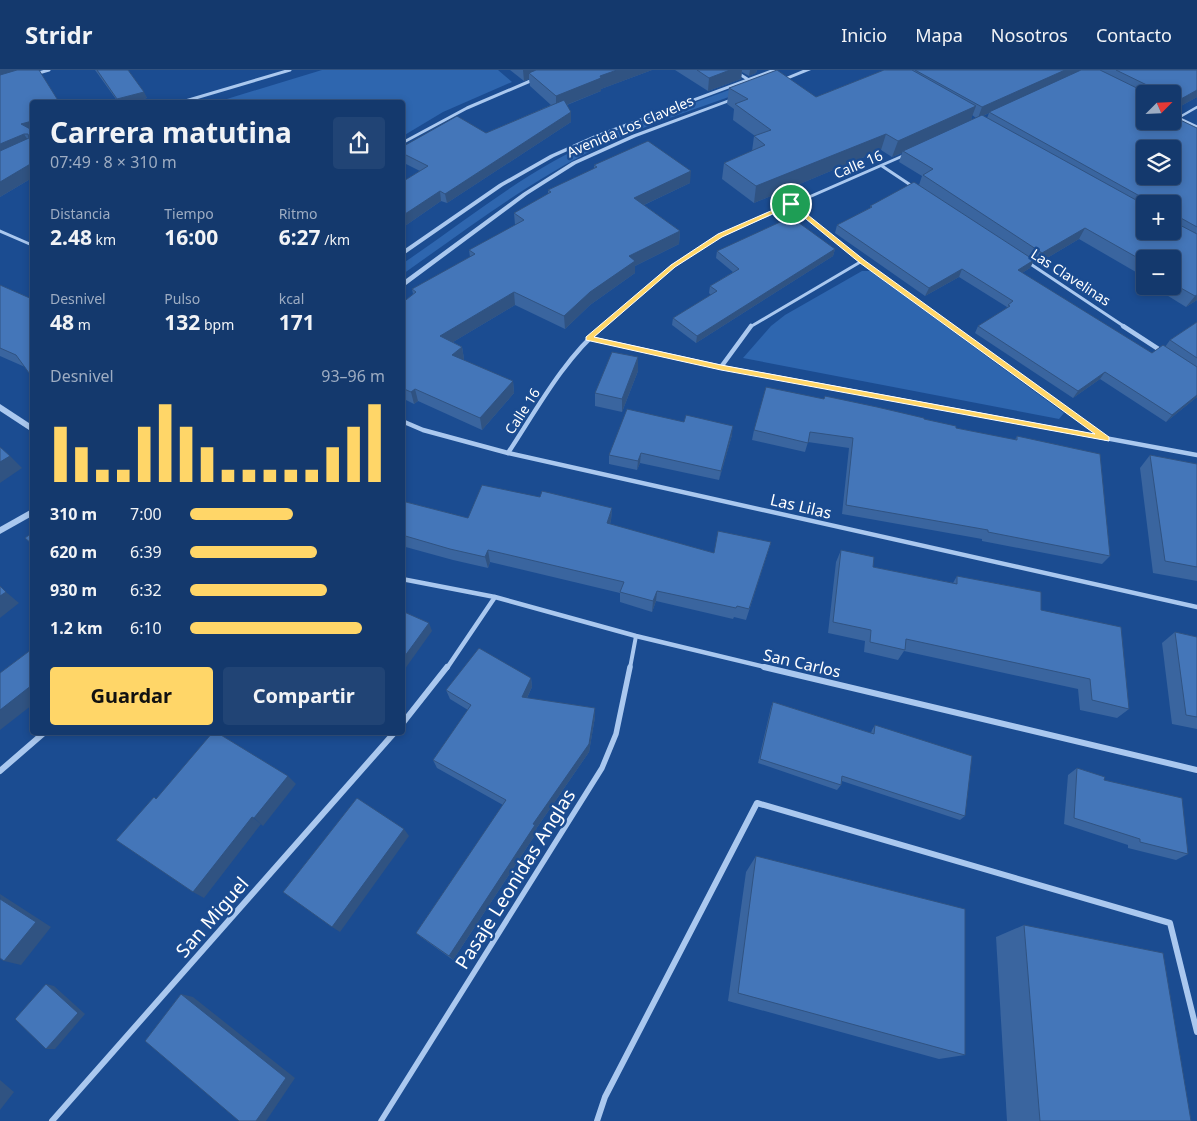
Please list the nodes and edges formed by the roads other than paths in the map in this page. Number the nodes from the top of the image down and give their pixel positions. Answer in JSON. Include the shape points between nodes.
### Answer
{"nodes":[{"id":1,"x":49,"y":70,"type":"edge"},
{"id":2,"x":290,"y":70,"type":"edge"},
{"id":3,"x":733,"y":70,"type":"edge"},
{"id":4,"x":775,"y":70,"type":"edge"},
{"id":5,"x":808,"y":70,"type":"edge"},
{"id":6,"x":278,"y":72,"type":"edge"},
{"id":7,"x":33,"y":75,"type":"edge"},
{"id":8,"x":536,"y":79,"type":"edge"},
{"id":9,"x":748,"y":80,"type":"junction"},
{"id":10,"x":755,"y":84,"type":"edge"},
{"id":11,"x":770,"y":85,"type":"edge"},
{"id":12,"x":744,"y":95,"type":"edge"},
{"id":13,"x":188,"y":100,"type":"edge"},
{"id":14,"x":1197,"y":107,"type":"edge"},
{"id":15,"x":1181,"y":116,"type":"edge"},
{"id":16,"x":1181,"y":120,"type":"edge"},
{"id":17,"x":1197,"y":128,"type":"edge"},
{"id":18,"x":405,"y":141,"type":"edge"},
{"id":19,"x":908,"y":154,"type":"edge"},
{"id":20,"x":882,"y":166,"type":"junction"},
{"id":21,"x":924,"y":194,"type":"edge"},
{"id":22,"x":791,"y":204,"type":"junction"},
{"id":23,"x":0,"y":231,"type":"edge"},
{"id":24,"x":30,"y":244,"type":"edge"},
{"id":25,"x":405,"y":252,"type":"edge"},
{"id":26,"x":1023,"y":259,"type":"edge"},
{"id":27,"x":862,"y":261,"type":"junction"},
{"id":28,"x":405,"y":284,"type":"edge"},
{"id":29,"x":588,"y":338,"type":"junction"},
{"id":30,"x":1164,"y":352,"type":"edge"},
{"id":31,"x":721,"y":367,"type":"junction"},
{"id":32,"x":0,"y":407,"type":"edge"},
{"id":33,"x":405,"y":422,"type":"edge"},
{"id":34,"x":30,"y":427,"type":"edge"},
{"id":35,"x":1107,"y":439,"type":"junction"},
{"id":36,"x":508,"y":453,"type":"junction"},
{"id":37,"x":1197,"y":455,"type":"edge"},
{"id":38,"x":30,"y":513,"type":"edge"},
{"id":39,"x":0,"y":531,"type":"edge"},
{"id":40,"x":405,"y":580,"type":"edge"},
{"id":41,"x":495,"y":597,"type":"junction"},
{"id":42,"x":1197,"y":608,"type":"edge"},
{"id":43,"x":636,"y":636,"type":"junction"},
{"id":44,"x":405,"y":720,"type":"edge"},
{"id":45,"x":42,"y":735,"type":"edge"},
{"id":46,"x":392,"y":735,"type":"edge"},
{"id":47,"x":0,"y":770,"type":"edge"},
{"id":48,"x":1197,"y":770,"type":"edge"},
{"id":49,"x":1197,"y":1032,"type":"edge"},
{"id":50,"x":52,"y":1121,"type":"edge"},
{"id":51,"x":381,"y":1121,"type":"edge"},
{"id":52,"x":597,"y":1121,"type":"edge"}],
"edges":[{"from":1,"to":7,"type":"street"},
{"from":2,"to":6,"type":"street"},
{"from":3,"to":9,"type":"street"},
{"from":4,"to":9,"type":"street","name":"Avenida Los Claveles"},
{"from":5,"to":11,"type":"street"},
{"from":6,"to":13,"type":"street"},
{"from":8,"to":18,"type":"street","via":[[473,104]]},
{"from":9,"to":10,"type":"street"},
{"from":9,"to":25,"type":"street","name":"Avenida Los Claveles","via":[[552,156],[501,185]]},
{"from":12,"to":28,"type":"street","name":"Avenida Los Claveles","via":[[634,136],[574,163],[525,194]]},
{"from":14,"to":15,"type":"lane"},
{"from":16,"to":17,"type":"street"},
{"from":19,"to":20,"type":"street","name":"Calle 16"},
{"from":20,"to":21,"type":"street"},
{"from":20,"to":22,"type":"street","name":"Calle 16"},
{"from":22,"to":27,"type":"street"},
{"from":22,"to":29,"type":"street","name":"Calle 16","via":[[720,236],[673,266]]},
{"from":23,"to":24,"type":"street"},
{"from":26,"to":30,"type":"street","name":"Las Clavelinas"},
{"from":27,"to":31,"type":"street","via":[[751,325]]},
{"from":27,"to":35,"type":"street"},
{"from":29,"to":31,"type":"street"},
{"from":29,"to":36,"type":"street","name":"Calle 16","via":[[563,369]]},
{"from":31,"to":35,"type":"street"},
{"from":32,"to":34,"type":"street"},
{"from":33,"to":36,"type":"street","name":"Las Lilas"},
{"from":35,"to":37,"type":"street"},
{"from":36,"to":42,"type":"street","name":"Las Lilas"},
{"from":38,"to":39,"type":"street"},
{"from":40,"to":41,"type":"street","name":"San Carlos"},
{"from":41,"to":43,"type":"street","name":"San Carlos"},
{"from":41,"to":44,"type":"street","via":[[439,679]]},
{"from":43,"to":48,"type":"street","name":"San Carlos"},
{"from":43,"to":51,"type":"street","name":"Pasaje Leonidas Anglas","via":[[616,734],[602,768]]},
{"from":45,"to":47,"type":"street"},
{"from":46,"to":50,"type":"street","name":"San Miguel"},
{"from":49,"to":52,"type":"street","via":[[1170,923],[757,804],[605,1097]]}]}
